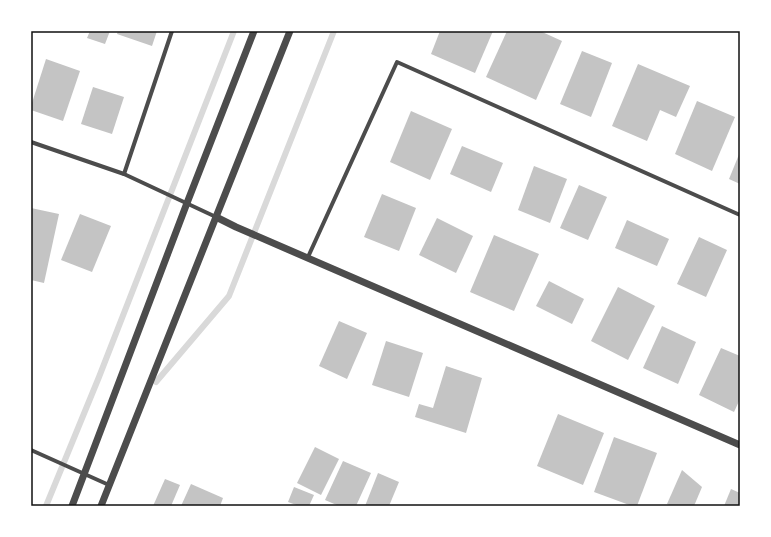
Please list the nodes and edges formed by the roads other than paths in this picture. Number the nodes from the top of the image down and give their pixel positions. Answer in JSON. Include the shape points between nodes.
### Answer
{"nodes":[{"id":1,"x":172,"y":31,"type":"edge"},
{"id":2,"x":254,"y":31,"type":"edge"},
{"id":3,"x":290,"y":31,"type":"edge"},
{"id":4,"x":31,"y":142,"type":"edge"},
{"id":5,"x":124,"y":174,"type":"junction"},
{"id":6,"x":186,"y":203,"type":"junction"},
{"id":7,"x":740,"y":215,"type":"edge"},
{"id":8,"x":216,"y":216,"type":"junction"},
{"id":9,"x":308,"y":257,"type":"junction"},
{"id":10,"x":740,"y":445,"type":"edge"},
{"id":11,"x":31,"y":450,"type":"edge"},
{"id":12,"x":84,"y":474,"type":"junction"},
{"id":13,"x":109,"y":485,"type":"junction"},
{"id":14,"x":72,"y":506,"type":"edge"},
{"id":15,"x":101,"y":506,"type":"edge"}],
"edges":[{"from":1,"to":5,"type":"street"},
{"from":2,"to":6,"type":"street"},
{"from":3,"to":8,"type":"street"},
{"from":4,"to":5,"type":"street"},
{"from":5,"to":6,"type":"street"},
{"from":6,"to":8,"type":"street"},
{"from":6,"to":12,"type":"street"},
{"from":7,"to":9,"type":"street","via":[[397,62]]},
{"from":8,"to":9,"type":"street"},
{"from":8,"to":13,"type":"street"},
{"from":9,"to":10,"type":"street"},
{"from":11,"to":12,"type":"street"},
{"from":12,"to":13,"type":"street"},
{"from":12,"to":14,"type":"street"},
{"from":13,"to":15,"type":"street"}]}
